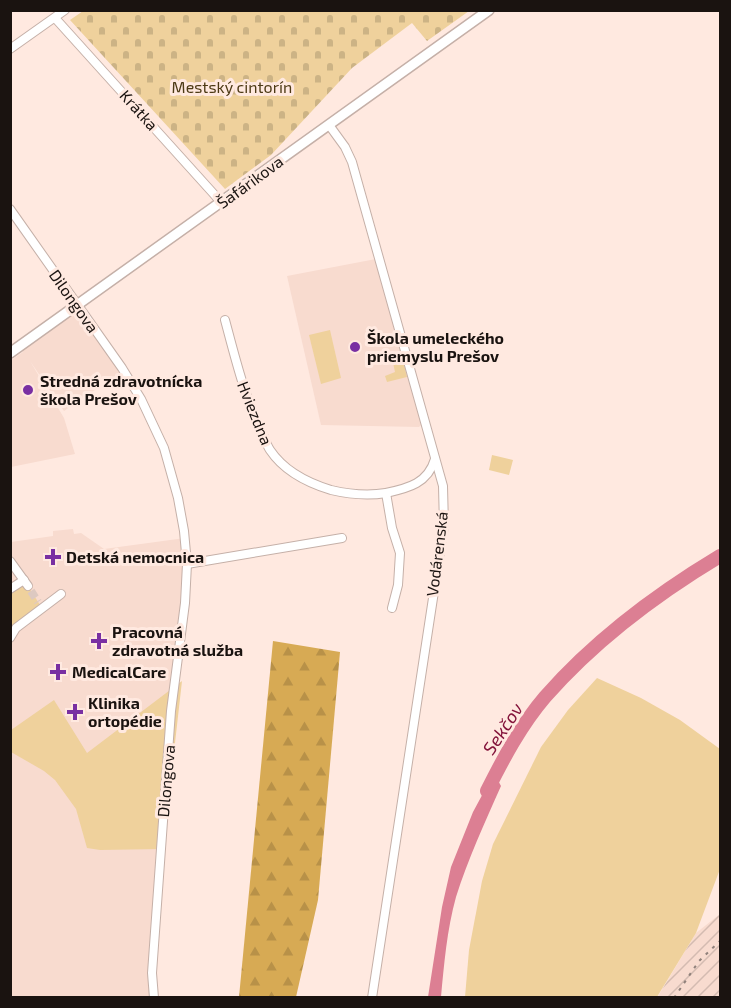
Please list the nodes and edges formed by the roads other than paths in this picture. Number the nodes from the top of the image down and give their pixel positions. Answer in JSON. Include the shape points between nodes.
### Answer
{"nodes":[{"id":1,"x":65,"y":10,"type":"edge"},
{"id":2,"x":489,"y":10,"type":"edge"},
{"id":3,"x":55,"y":18,"type":"junction"},
{"id":4,"x":10,"y":49,"type":"edge"},
{"id":5,"x":328,"y":125,"type":"junction"},
{"id":6,"x":221,"y":202,"type":"junction"},
{"id":7,"x":10,"y":209,"type":"edge"},
{"id":8,"x":77,"y":304,"type":"junction"},
{"id":9,"x":225,"y":320,"type":"dead end"},
{"id":10,"x":10,"y":353,"type":"edge"},
{"id":11,"x":435,"y":457,"type":"junction"},
{"id":12,"x":386,"y":493,"type":"junction"},
{"id":13,"x":342,"y":538,"type":"dead end"},
{"id":14,"x":10,"y":561,"type":"edge"},
{"id":15,"x":186,"y":564,"type":"junction"},
{"id":16,"x":10,"y":589,"type":"edge"},
{"id":17,"x":62,"y":594,"type":"dead end"},
{"id":18,"x":392,"y":608,"type":"dead end"},
{"id":19,"x":10,"y":638,"type":"edge"},
{"id":20,"x":154,"y":998,"type":"edge"},
{"id":21,"x":372,"y":998,"type":"edge"}],
"edges":[{"from":1,"to":3,"type":"street"},
{"from":2,"to":5,"type":"street","name":"Šafárikova"},
{"from":3,"to":4,"type":"street"},
{"from":3,"to":6,"type":"street","name":"Krátka"},
{"from":5,"to":6,"type":"street","name":"Šafárikova"},
{"from":5,"to":11,"type":"street","name":"Vodárenská","via":[[352,162]]},
{"from":6,"to":8,"type":"street","name":"Šafárikova"},
{"from":7,"to":8,"type":"street","name":"Dilongova"},
{"from":8,"to":10,"type":"street","name":"Šafárikova"},
{"from":8,"to":15,"type":"street","name":"Dilongova","via":[[132,384],[158,432],[176,487]]},
{"from":9,"to":12,"type":"street","name":"Hviezdna","via":[[256,421],[270,450],[283,465],[324,488],[342,493]]},
{"from":11,"to":12,"type":"street","name":"Hviezdna","via":[[432,468],[420,482]]},
{"from":11,"to":21,"type":"street","name":"Vodárenská","via":[[443,486],[444,526]]},
{"from":12,"to":18,"type":"street","via":[[400,553]]},
{"from":13,"to":15,"type":"street"},
{"from":14,"to":16,"type":"street","via":[[26,583]]},
{"from":15,"to":20,"type":"street","name":"Dilongova","via":[[160,856],[152,973]]},
{"from":17,"to":19,"type":"street","via":[[41,605]]}]}
